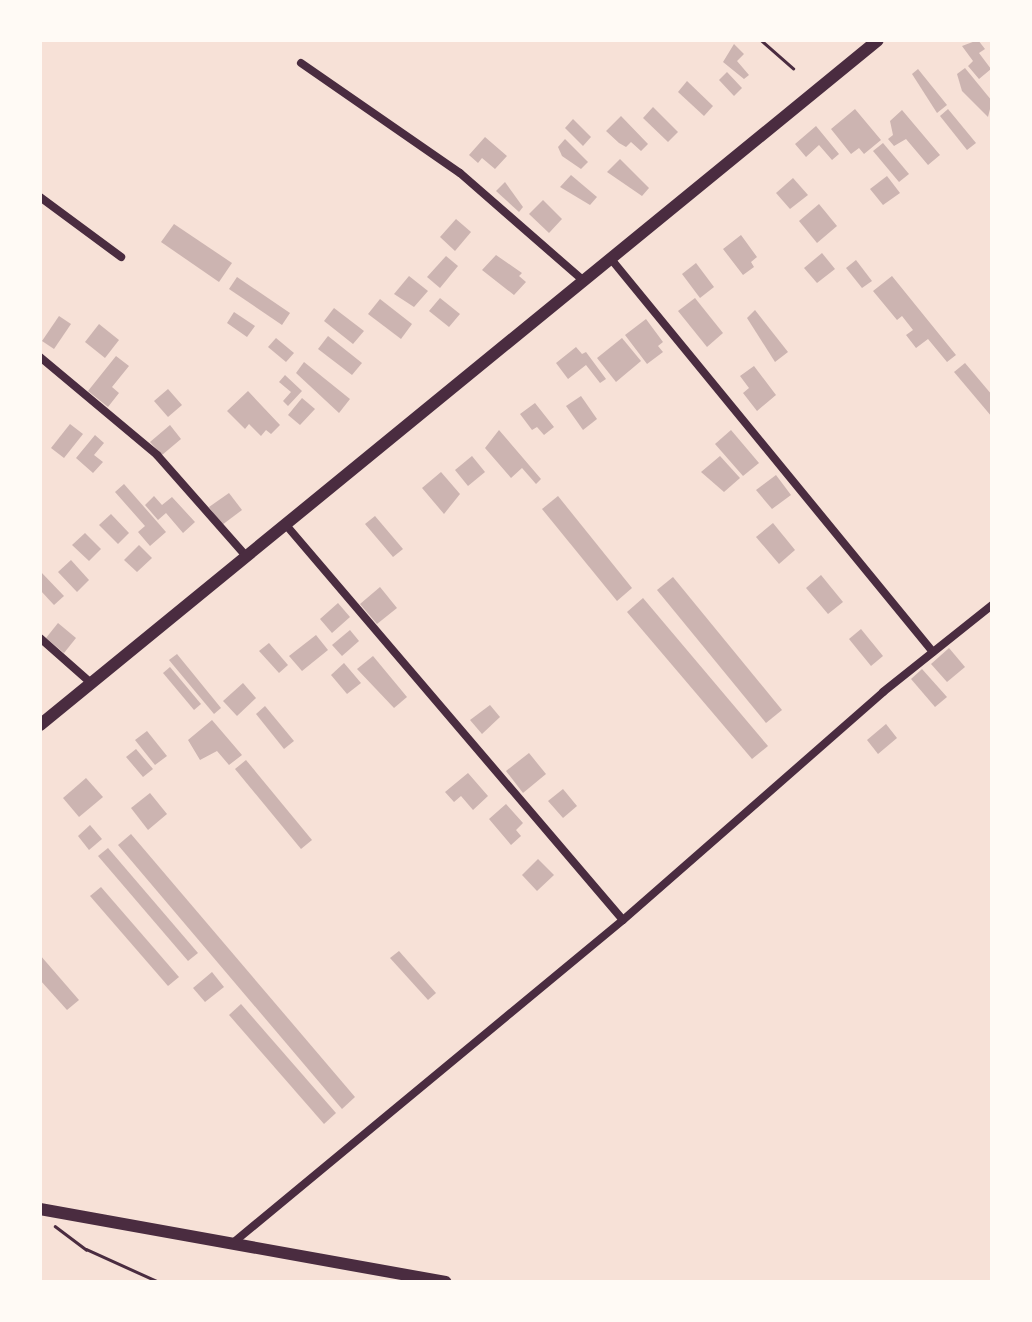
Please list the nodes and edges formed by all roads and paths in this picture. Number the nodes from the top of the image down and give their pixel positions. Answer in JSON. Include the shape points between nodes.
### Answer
{"nodes":[{"id":1,"x":762,"y":40,"type":"edge"},
{"id":2,"x":878,"y":40,"type":"edge"},
{"id":3,"x":301,"y":62,"type":"dead end"},
{"id":4,"x":793,"y":68,"type":"dead end"},
{"id":5,"x":40,"y":197,"type":"edge"},
{"id":6,"x":121,"y":257,"type":"dead end"},
{"id":7,"x":611,"y":258,"type":"junction"},
{"id":8,"x":584,"y":280,"type":"junction"},
{"id":9,"x":40,"y":356,"type":"edge"},
{"id":10,"x":286,"y":525,"type":"junction"},
{"id":11,"x":247,"y":556,"type":"junction"},
{"id":12,"x":992,"y":605,"type":"edge"},
{"id":13,"x":40,"y":638,"type":"edge"},
{"id":14,"x":933,"y":652,"type":"junction"},
{"id":15,"x":92,"y":683,"type":"junction"},
{"id":16,"x":40,"y":725,"type":"edge"},
{"id":17,"x":623,"y":920,"type":"junction"},
{"id":18,"x":44,"y":1214,"type":"edge"},
{"id":19,"x":233,"y":1243,"type":"junction"},
{"id":20,"x":159,"y":1282,"type":"edge"},
{"id":21,"x":445,"y":1282,"type":"edge"}],
"edges":[{"from":1,"to":4,"type":"path"},
{"from":2,"to":7,"type":"main road"},
{"from":3,"to":8,"type":"street","via":[[460,173]]},
{"from":5,"to":6,"type":"street"},
{"from":7,"to":8,"type":"main road"},
{"from":7,"to":14,"type":"street"},
{"from":8,"to":10,"type":"main road"},
{"from":9,"to":11,"type":"street","via":[[157,455]]},
{"from":10,"to":11,"type":"main road"},
{"from":10,"to":17,"type":"street"},
{"from":11,"to":15,"type":"main road"},
{"from":12,"to":14,"type":"street"},
{"from":13,"to":15,"type":"street"},
{"from":14,"to":17,"type":"street"},
{"from":15,"to":16,"type":"main road"},
{"from":17,"to":19,"type":"street"},
{"from":18,"to":19,"type":"main road"},
{"from":18,"to":20,"type":"path","via":[[86,1249]]},
{"from":19,"to":21,"type":"main road"}]}
